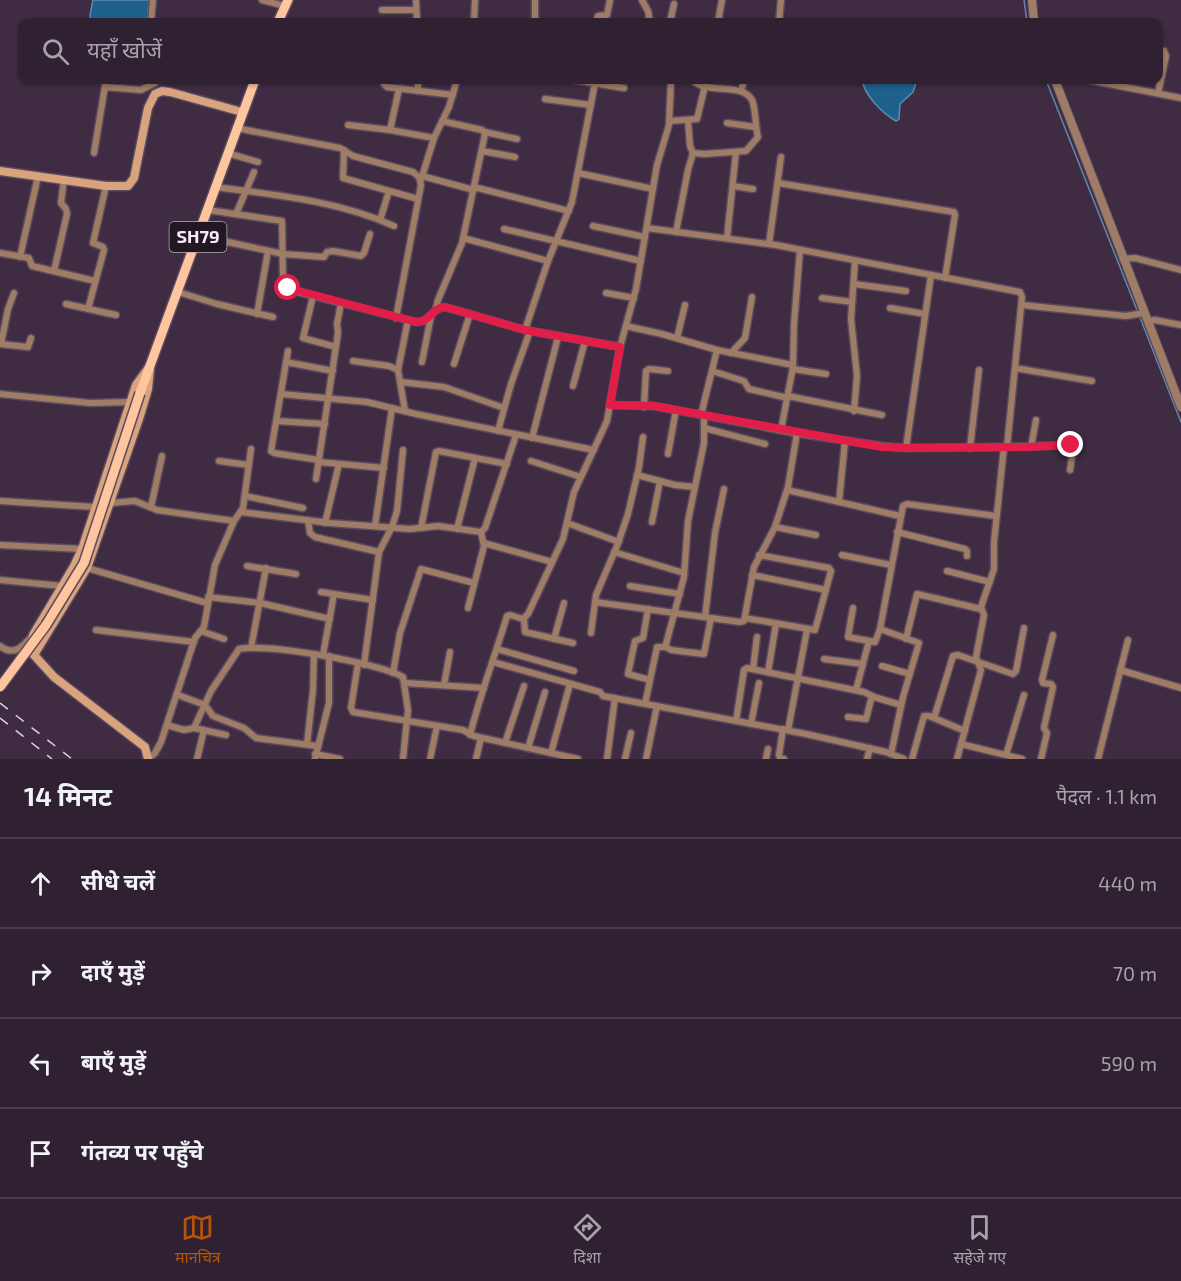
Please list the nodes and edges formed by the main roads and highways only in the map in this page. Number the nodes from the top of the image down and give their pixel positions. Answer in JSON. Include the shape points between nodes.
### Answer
{"nodes":[{"id":1,"x":286,"y":3,"type":"edge"},
{"id":2,"x":280,"y":18,"type":"edge"},
{"id":3,"x":253,"y":84,"type":"edge"},
{"id":4,"x":242,"y":112,"type":"junction"},
{"id":5,"x":0,"y":171,"type":"edge"},
{"id":6,"x":150,"y":365,"type":"junction"},
{"id":7,"x":34,"y":655,"type":"junction"},
{"id":8,"x":0,"y":687,"type":"edge"},
{"id":9,"x":148,"y":759,"type":"edge"}],
"edges":[{"from":1,"to":2,"type":"main road"},
{"from":3,"to":4,"type":"main road","number":"SH79"},
{"from":4,"to":5,"type":"main road","via":[[162,92],[155,94],[128,186]]},
{"from":4,"to":6,"type":"main road","number":"SH79"},
{"from":6,"to":7,"type":"main road","number":"SH79","via":[[139,419],[87,568]]},
{"from":6,"to":7,"type":"main road","number":"SH79","via":[[136,385],[82,549],[33,635]]},
{"from":6,"to":8,"type":"main road","number":"SH79","bridge":true,"via":[[84,563],[46,625]]},
{"from":7,"to":9,"type":"main road","via":[[54,677],[145,747]]}]}
